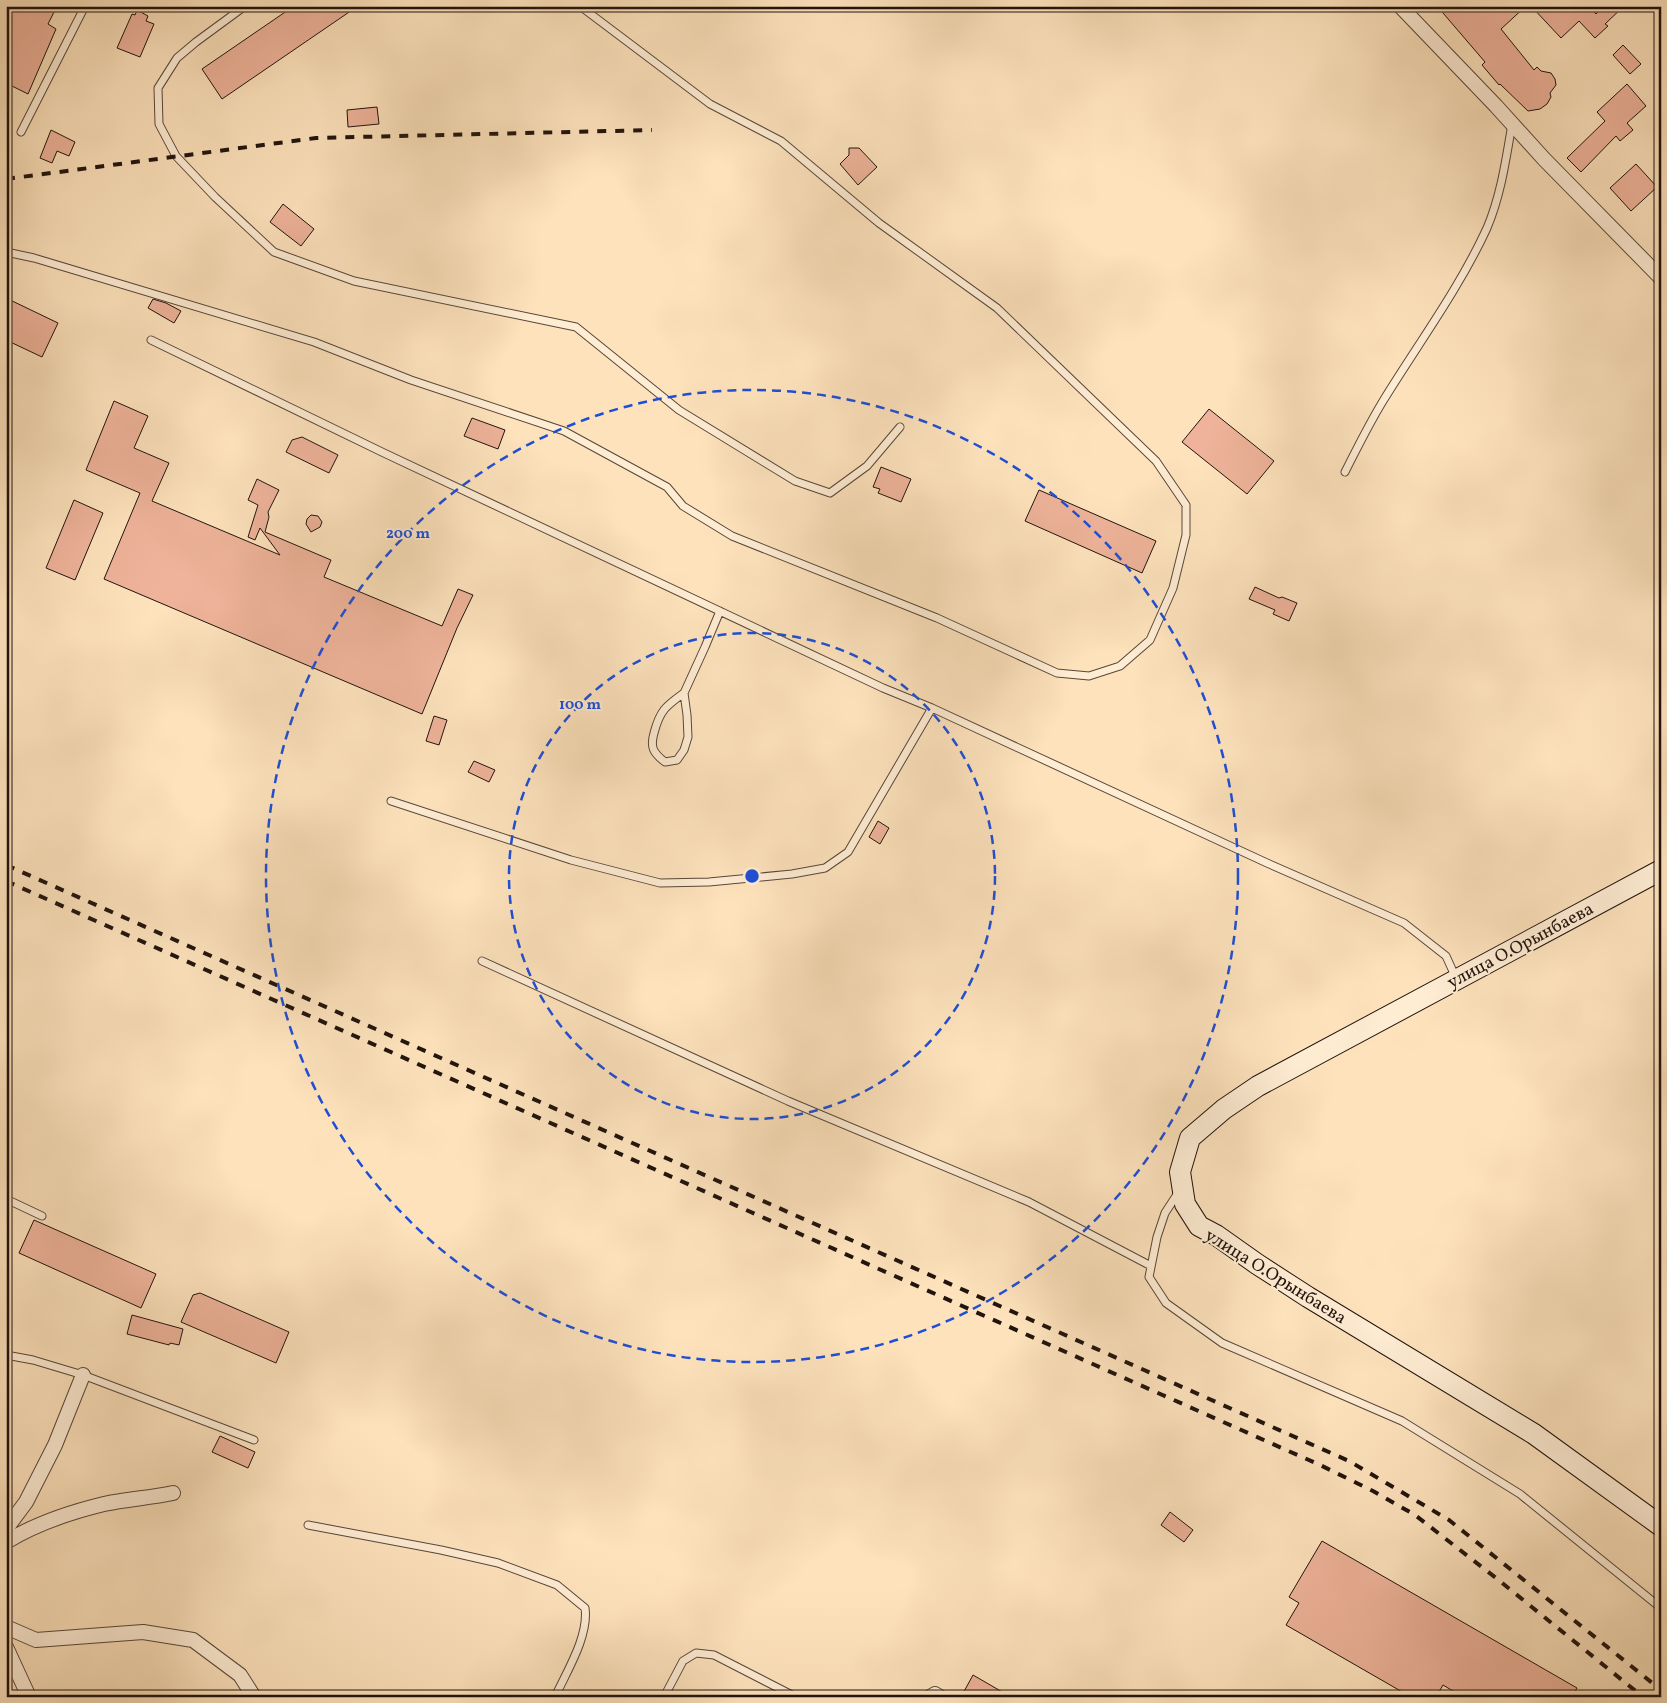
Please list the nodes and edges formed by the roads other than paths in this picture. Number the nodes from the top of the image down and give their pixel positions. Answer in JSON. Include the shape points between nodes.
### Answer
{"nodes":[{"id":1,"x":84,"y":6,"type":"edge"},
{"id":2,"x":245,"y":6,"type":"edge"},
{"id":3,"x":580,"y":6,"type":"edge"},
{"id":4,"x":1400,"y":6,"type":"edge"},
{"id":5,"x":1512,"y":124,"type":"junction"},
{"id":6,"x":21,"y":132,"type":"dead end"},
{"id":7,"x":6,"y":252,"type":"edge"},
{"id":8,"x":1661,"y":278,"type":"edge"},
{"id":9,"x":151,"y":340,"type":"dead end"},
{"id":10,"x":900,"y":427,"type":"dead end"},
{"id":11,"x":1345,"y":472,"type":"dead end"},
{"id":12,"x":720,"y":611,"type":"junction"},
{"id":13,"x":684,"y":693,"type":"junction"},
{"id":14,"x":932,"y":708,"type":"junction"},
{"id":15,"x":391,"y":801,"type":"dead end"},
{"id":16,"x":1661,"y":870,"type":"edge"},
{"id":17,"x":482,"y":961,"type":"dead end"},
{"id":18,"x":1456,"y":979,"type":"junction"},
{"id":19,"x":1182,"y":1186,"type":"junction"},
{"id":20,"x":6,"y":1199,"type":"edge"},
{"id":21,"x":42,"y":1216,"type":"dead end"},
{"id":22,"x":1151,"y":1266,"type":"junction"},
{"id":23,"x":6,"y":1355,"type":"edge"},
{"id":24,"x":83,"y":1375,"type":"junction"},
{"id":25,"x":254,"y":1440,"type":"dead end"},
{"id":26,"x":173,"y":1493,"type":"dead end"},
{"id":27,"x":308,"y":1525,"type":"dead end"},
{"id":28,"x":1661,"y":1526,"type":"edge"},
{"id":29,"x":7,"y":1533,"type":"edge"},
{"id":30,"x":1661,"y":1608,"type":"edge"},
{"id":31,"x":6,"y":1627,"type":"edge"},
{"id":32,"x":6,"y":1646,"type":"edge"},
{"id":33,"x":29,"y":1697,"type":"edge"},
{"id":34,"x":254,"y":1697,"type":"edge"},
{"id":35,"x":555,"y":1697,"type":"edge"},
{"id":36,"x":664,"y":1697,"type":"edge"},
{"id":37,"x":796,"y":1697,"type":"edge"},
{"id":38,"x":930,"y":1697,"type":"edge"},
{"id":39,"x":940,"y":1697,"type":"edge"}],
"edges":[{"from":1,"to":6,"type":"lane"},
{"from":2,"to":10,"type":"lane","via":[[177,58],[158,88],[159,124],[176,156],[274,252],[354,281],[576,327],[679,410],[795,481],[830,493],[866,466]]},
{"from":3,"to":7,"type":"lane","via":[[710,104],[781,141],[879,223],[997,308],[1156,461],[1186,504],[1186,535],[1173,588],[1150,640],[1120,666],[1089,676],[1057,673],[937,618],[732,536],[683,506],[667,488],[564,431],[411,380],[314,342]]},
{"from":4,"to":5,"type":"street"},
{"from":5,"to":8,"type":"street"},
{"from":5,"to":11,"type":"lane","via":[[1502,180],[1487,227],[1452,291],[1382,402]]},
{"from":9,"to":12,"type":"lane"},
{"from":12,"to":13,"type":"lane"},
{"from":12,"to":14,"type":"lane"},
{"from":13,"to":13,"type":"lane","via":[[688,737],[677,760],[665,762],[656,756],[651,743],[658,718],[668,704]]},
{"from":14,"to":15,"type":"lane","via":[[848,852],[825,868],[792,874],[660,883],[571,860]]},
{"from":14,"to":18,"type":"lane","via":[[1404,923],[1446,956]]},
{"from":16,"to":18,"type":"street","name":"улица О.Орынбаева"},
{"from":17,"to":22,"type":"lane","via":[[788,1100],[1029,1202]]},
{"from":18,"to":19,"type":"street","name":"улица О.Орынбаева","via":[[1258,1086],[1224,1109],[1190,1138],[1180,1172]]},
{"from":19,"to":22,"type":"lane","via":[[1165,1213]]},
{"from":19,"to":28,"type":"street","name":"улица О.Орынбаева","via":[[1185,1204],[1199,1226],[1308,1297],[1534,1434]]},
{"from":20,"to":21,"type":"lane"},
{"from":22,"to":30,"type":"lane","via":[[1149,1277],[1166,1303],[1222,1343],[1411,1426],[1520,1494]]},
{"from":23,"to":24,"type":"lane"},
{"from":24,"to":25,"type":"lane"},
{"from":24,"to":29,"type":"street","via":[[55,1445]]},
{"from":26,"to":29,"type":"street","via":[[104,1504],[21,1533]]},
{"from":27,"to":35,"type":"lane","via":[[498,1563],[557,1585],[585,1608],[587,1618],[584,1634]]},
{"from":31,"to":34,"type":"street","via":[[36,1640],[143,1632],[193,1640],[240,1675]]},
{"from":32,"to":33,"type":"street"},
{"from":36,"to":37,"type":"lane","via":[[683,1661],[696,1653],[714,1655]]},
{"from":38,"to":39,"type":"street","via":[[935,1694]]}]}
